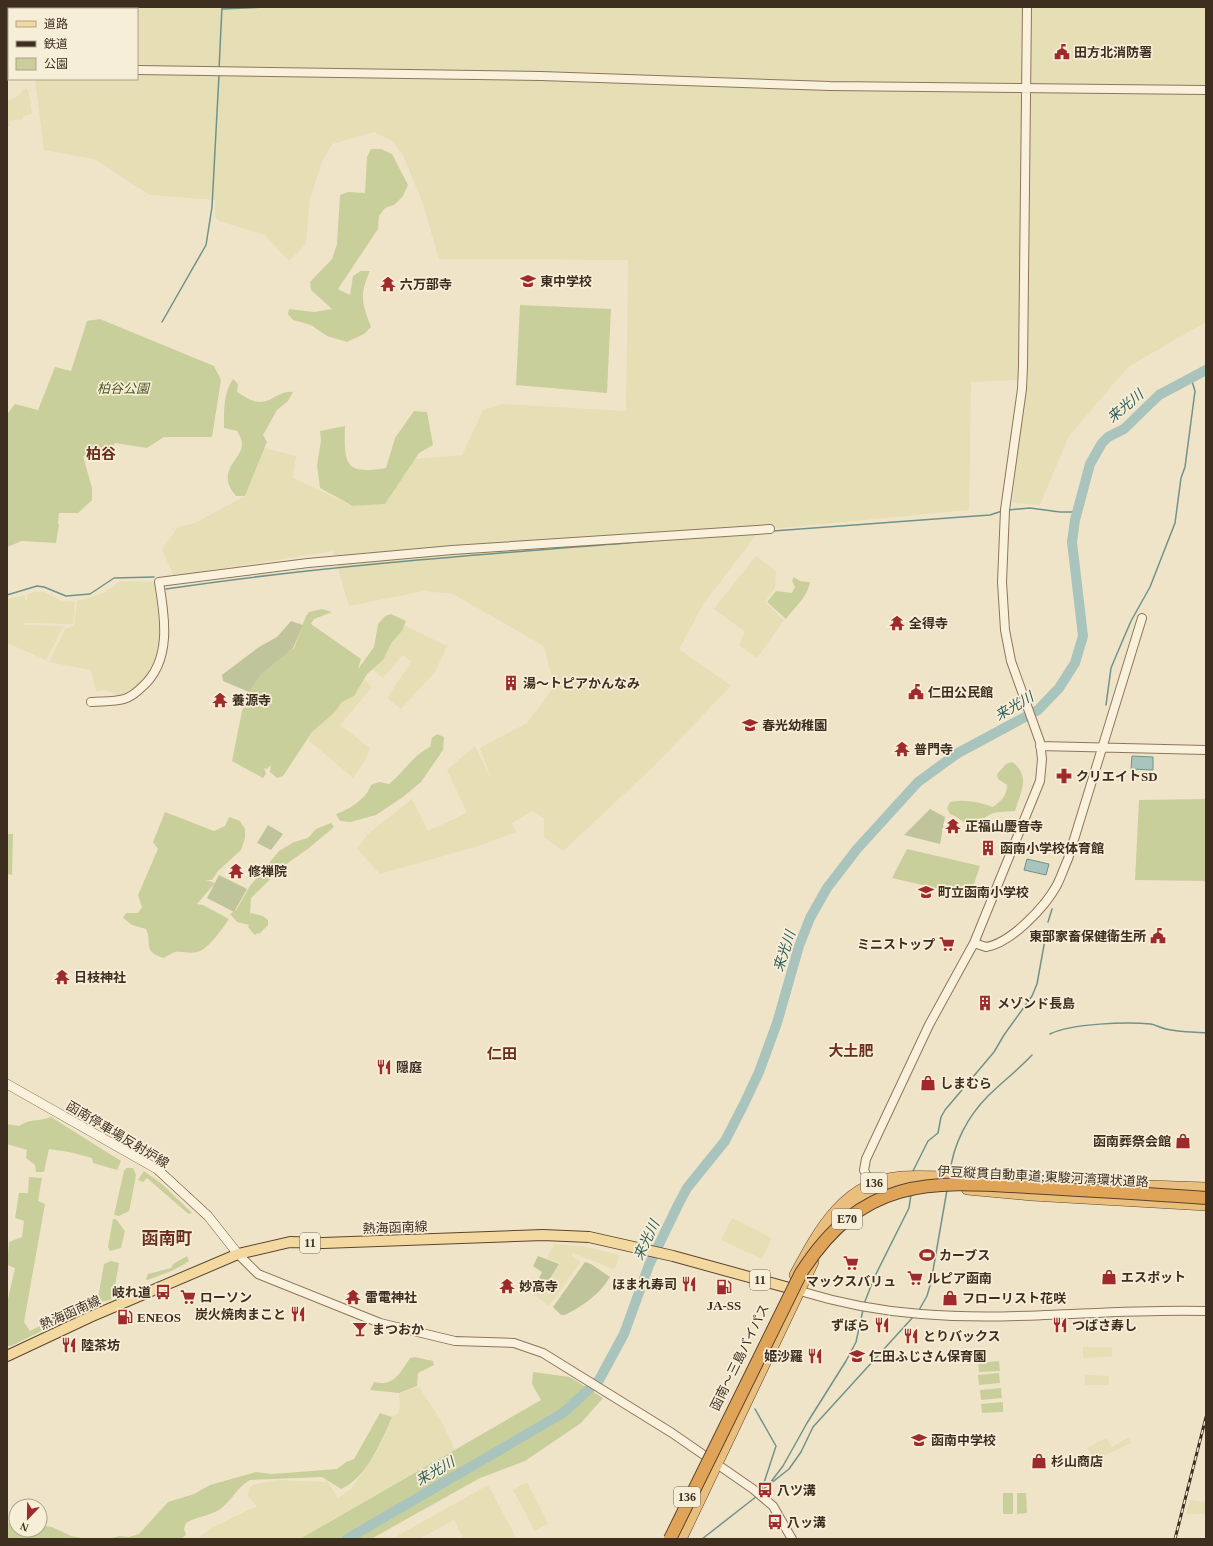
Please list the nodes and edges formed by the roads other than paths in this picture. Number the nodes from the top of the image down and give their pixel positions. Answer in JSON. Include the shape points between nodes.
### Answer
{"nodes":[{"id":1,"x":1027,"y":7,"type":"edge"},
{"id":2,"x":138,"y":70,"type":"edge"},
{"id":3,"x":1027,"y":87,"type":"junction"},
{"id":4,"x":1206,"y":90,"type":"edge"},
{"id":5,"x":770,"y":529,"type":"dead end"},
{"id":6,"x":1142,"y":618,"type":"dead end"},
{"id":7,"x":90,"y":702,"type":"dead end"},
{"id":8,"x":1040,"y":746,"type":"junction"},
{"id":9,"x":1101,"y":749,"type":"junction"},
{"id":10,"x":1206,"y":750,"type":"edge"},
{"id":11,"x":974,"y":943,"type":"junction"},
{"id":12,"x":7,"y":1084,"type":"edge"},
{"id":13,"x":872,"y":1187,"type":"junction"},
{"id":14,"x":1204,"y":1191,"type":"edge"},
{"id":15,"x":1206,"y":1205,"type":"edge"},
{"id":16,"x":238,"y":1254,"type":"junction"},
{"id":17,"x":788,"y":1288,"type":"junction"},
{"id":18,"x":800,"y":1291,"type":"junction"},
{"id":19,"x":1206,"y":1311,"type":"edge"},
{"id":20,"x":7,"y":1356,"type":"edge"},
{"id":21,"x":707,"y":1456,"type":"junction"},
{"id":22,"x":717,"y":1463,"type":"junction"},
{"id":23,"x":668,"y":1539,"type":"edge"},
{"id":24,"x":681,"y":1539,"type":"edge"},
{"id":25,"x":792,"y":1539,"type":"edge"}],
"edges":[{"from":1,"to":3,"type":"street"},
{"from":2,"to":3,"type":"street","via":[[541,76],[830,86]]},
{"from":3,"to":4,"type":"street"},
{"from":3,"to":8,"type":"street","via":[[1023,373],[1005,510],[1002,564],[1007,644],[1012,667]]},
{"from":5,"to":7,"type":"street","via":[[452,550],[308,563],[159,582],[164,645],[159,664],[136,693],[124,699]]},
{"from":6,"to":9,"type":"street"},
{"from":8,"to":9,"type":"street"},
{"from":8,"to":11,"type":"street","via":[[1042,774],[1039,788],[1009,853]]},
{"from":9,"to":10,"type":"street"},
{"from":9,"to":11,"type":"street","via":[[1068,860],[1056,885],[1031,918],[1005,940],[986,947]]},
{"from":11,"to":13,"type":"street","via":[[929,1025],[866,1159],[864,1170]]},
{"from":12,"to":16,"type":"main road","name":"函南停車場反射炉線","via":[[157,1169],[208,1216]]},
{"from":13,"to":14,"type":"highway","name":"函南～三島バイパス","number":"136","via":[[902,1177]]},
{"from":13,"to":15,"type":"highway","name":"函南～三島バイパス","number":"136","via":[[921,1185],[1031,1195]]},
{"from":13,"to":17,"type":"highway","name":"函南～三島バイパス","number":"136","via":[[859,1190],[835,1211],[811,1244]]},
{"from":13,"to":18,"type":"highway","name":"函南～三島バイパス","number":"136","via":[[824,1238]]},
{"from":14,"to":23,"type":"highway","name":"伊豆縦貫自動車道;東駿河湾環状道路","number":"E70","bridge":true,"via":[[944,1184],[908,1189],[858,1211],[826,1238],[801,1273]]},
{"from":16,"to":17,"type":"main road","name":"熱海函南線","number":"11","via":[[290,1242],[543,1235],[589,1237],[635,1246]]},
{"from":16,"to":20,"type":"main road","name":"熱海函南線","number":"11","via":[[90,1317]]},
{"from":16,"to":21,"type":"street","via":[[258,1274],[380,1323],[456,1341],[514,1343],[543,1353]]},
{"from":17,"to":18,"type":"main road","name":"熱海函南線","number":"11"},
{"from":17,"to":21,"type":"highway","name":"函南～三島バイパス","number":"136"},
{"from":18,"to":19,"type":"street","via":[[832,1301],[920,1314]]},
{"from":18,"to":22,"type":"highway","name":"函南～三島バイパス","number":"136"},
{"from":21,"to":22,"type":"street"},
{"from":21,"to":23,"type":"highway","name":"函南～三島バイパス","number":"136"},
{"from":22,"to":24,"type":"highway","name":"函南～三島バイパス","number":"136"},
{"from":22,"to":25,"type":"street","via":[[762,1496],[778,1513]]}]}
